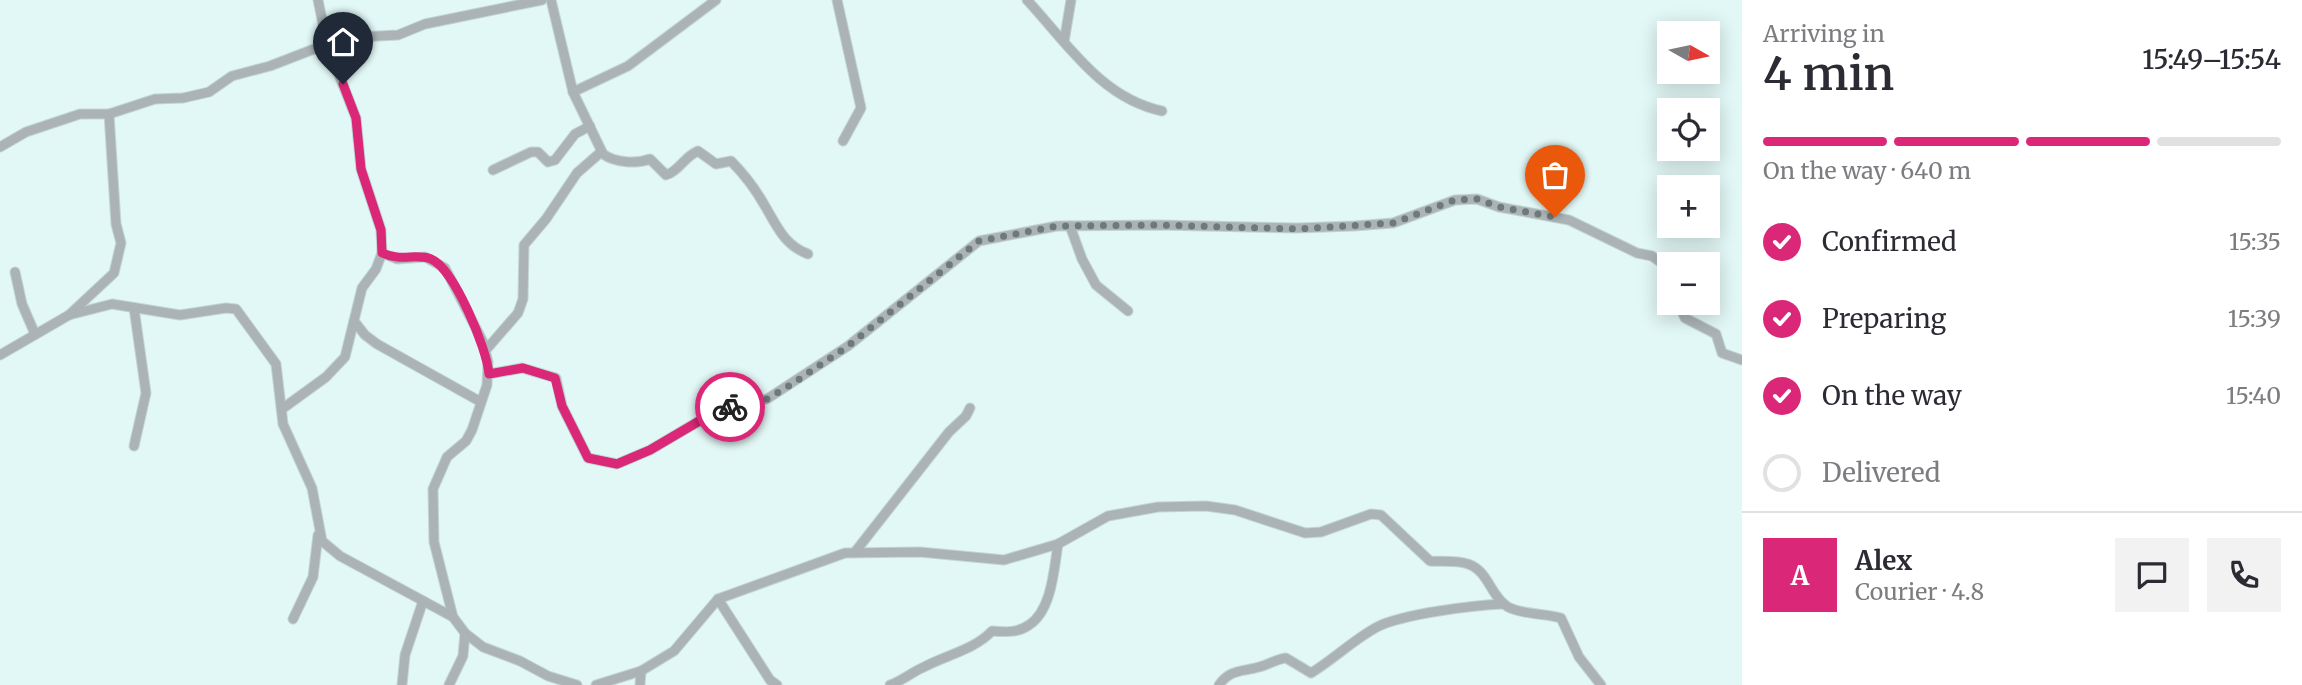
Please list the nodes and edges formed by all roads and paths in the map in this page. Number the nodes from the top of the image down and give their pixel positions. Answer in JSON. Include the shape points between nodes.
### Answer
{"nodes":[{"id":1,"x":318,"y":0,"type":"edge"},
{"id":2,"x":542,"y":0,"type":"edge"},
{"id":3,"x":551,"y":0,"type":"edge"},
{"id":4,"x":716,"y":0,"type":"edge"},
{"id":5,"x":837,"y":0,"type":"edge"},
{"id":6,"x":1027,"y":0,"type":"edge"},
{"id":7,"x":1071,"y":0,"type":"edge"},
{"id":8,"x":1064,"y":42,"type":"junction"},
{"id":9,"x":327,"y":44,"type":"junction"},
{"id":10,"x":573,"y":92,"type":"junction"},
{"id":11,"x":1162,"y":111,"type":"dead end"},
{"id":12,"x":109,"y":114,"type":"junction"},
{"id":13,"x":590,"y":126,"type":"junction"},
{"id":14,"x":844,"y":141,"type":"dead end"},
{"id":15,"x":0,"y":147,"type":"edge"},
{"id":16,"x":601,"y":152,"type":"junction"},
{"id":17,"x":493,"y":170,"type":"dead end"},
{"id":18,"x":1070,"y":226,"type":"junction"},
{"id":19,"x":382,"y":253,"type":"junction"},
{"id":20,"x":808,"y":254,"type":"dead end"},
{"id":21,"x":1657,"y":260,"type":"edge"},
{"id":22,"x":15,"y":272,"type":"dead end"},
{"id":23,"x":134,"y":308,"type":"junction"},
{"id":24,"x":1128,"y":311,"type":"dead end"},
{"id":25,"x":69,"y":315,"type":"junction"},
{"id":26,"x":1684,"y":315,"type":"edge"},
{"id":27,"x":354,"y":321,"type":"junction"},
{"id":28,"x":35,"y":334,"type":"junction"},
{"id":29,"x":485,"y":351,"type":"junction"},
{"id":30,"x":0,"y":355,"type":"edge"},
{"id":31,"x":1742,"y":360,"type":"edge"},
{"id":32,"x":489,"y":374,"type":"junction"},
{"id":33,"x":481,"y":402,"type":"junction"},
{"id":34,"x":970,"y":408,"type":"dead end"},
{"id":35,"x":282,"y":409,"type":"junction"},
{"id":36,"x":134,"y":446,"type":"dead end"},
{"id":37,"x":318,"y":534,"type":"junction"},
{"id":38,"x":1058,"y":544,"type":"junction"},
{"id":39,"x":855,"y":552,"type":"junction"},
{"id":40,"x":718,"y":599,"type":"junction"},
{"id":41,"x":423,"y":601,"type":"junction"},
{"id":42,"x":1504,"y":604,"type":"junction"},
{"id":43,"x":453,"y":617,"type":"junction"},
{"id":44,"x":293,"y":619,"type":"dead end"},
{"id":45,"x":465,"y":633,"type":"junction"},
{"id":46,"x":641,"y":671,"type":"junction"},
{"id":47,"x":402,"y":685,"type":"edge"},
{"id":48,"x":449,"y":685,"type":"edge"},
{"id":49,"x":577,"y":685,"type":"edge"},
{"id":50,"x":596,"y":685,"type":"edge"},
{"id":51,"x":640,"y":685,"type":"edge"},
{"id":52,"x":777,"y":685,"type":"edge"},
{"id":53,"x":890,"y":685,"type":"edge"},
{"id":54,"x":1219,"y":685,"type":"edge"},
{"id":55,"x":1601,"y":685,"type":"edge"}],
"edges":[{"from":1,"to":9,"type":"street"},
{"from":2,"to":9,"type":"street","via":[[425,24],[398,35]]},
{"from":3,"to":10,"type":"street"},
{"from":4,"to":10,"type":"street","via":[[628,66]]},
{"from":5,"to":14,"type":"street","via":[[860,108]]},
{"from":6,"to":8,"type":"street"},
{"from":7,"to":8,"type":"street"},
{"from":8,"to":11,"type":"street","via":[[1118,94]]},
{"from":9,"to":12,"type":"street","via":[[232,76],[209,92],[155,99]]},
{"from":9,"to":19,"type":"street","via":[[356,118],[361,169],[381,230]]},
{"from":10,"to":13,"type":"street"},
{"from":12,"to":15,"type":"street","via":[[80,114],[26,132]]},
{"from":12,"to":25,"type":"street","via":[[121,252],[108,281]]},
{"from":13,"to":16,"type":"street"},
{"from":13,"to":17,"type":"street","via":[[575,134],[555,160],[548,162],[538,152],[531,152]]},
{"from":16,"to":20,"type":"street","via":[[608,158],[639,163],[653,160],[666,175],[698,151],[716,164],[731,161],[760,198],[779,233],[795,249]]},
{"from":16,"to":29,"type":"street","via":[[577,173],[524,245],[523,299],[518,313]]},
{"from":18,"to":21,"type":"street","via":[[1354,226],[1393,223],[1455,200],[1477,199],[1569,220]]},
{"from":18,"to":24,"type":"street","via":[[1096,285]]},
{"from":18,"to":32,"type":"street","via":[[979,241],[848,346],[792,384],[767,399],[718,410],[617,464],[588,458],[562,406],[555,378],[523,368]]},
{"from":19,"to":27,"type":"street","via":[[362,288]]},
{"from":19,"to":29,"type":"street","via":[[397,259],[425,257],[445,268]]},
{"from":22,"to":28,"type":"street"},
{"from":23,"to":25,"type":"street","via":[[112,304]]},
{"from":23,"to":35,"type":"street","via":[[180,316],[236,309],[276,364]]},
{"from":23,"to":36,"type":"street","via":[[146,393]]},
{"from":25,"to":28,"type":"street"},
{"from":26,"to":31,"type":"street","via":[[1716,334],[1722,353]]},
{"from":27,"to":33,"type":"street","via":[[377,344]]},
{"from":27,"to":35,"type":"street","via":[[350,345],[337,368]]},
{"from":28,"to":30,"type":"street"},
{"from":29,"to":32,"type":"street"},
{"from":32,"to":33,"type":"street"},
{"from":33,"to":43,"type":"street","via":[[466,442],[447,457],[433,489],[434,542]]},
{"from":34,"to":39,"type":"street"},
{"from":35,"to":37,"type":"street","via":[[285,431],[312,488]]},
{"from":37,"to":41,"type":"street","via":[[340,556]]},
{"from":37,"to":44,"type":"street","via":[[313,577]]},
{"from":38,"to":39,"type":"street","via":[[1004,560]]},
{"from":38,"to":42,"type":"street","via":[[1108,516],[1158,507],[1235,510],[1305,533],[1376,514],[1430,561],[1475,567]]},
{"from":38,"to":53,"type":"street","via":[[1044,605],[1029,626],[1006,633],[992,631]]},
{"from":39,"to":40,"type":"street"},
{"from":40,"to":46,"type":"street","via":[[674,651]]},
{"from":40,"to":52,"type":"street"},
{"from":41,"to":43,"type":"street"},
{"from":41,"to":47,"type":"street","via":[[405,655]]},
{"from":42,"to":54,"type":"street","via":[[1385,624],[1311,673],[1286,658],[1238,670]]},
{"from":42,"to":55,"type":"street","via":[[1561,618],[1579,657]]},
{"from":43,"to":45,"type":"street"},
{"from":45,"to":48,"type":"street","via":[[463,656]]},
{"from":45,"to":49,"type":"street","via":[[497,654]]},
{"from":46,"to":50,"type":"street"},
{"from":46,"to":51,"type":"street"}]}
